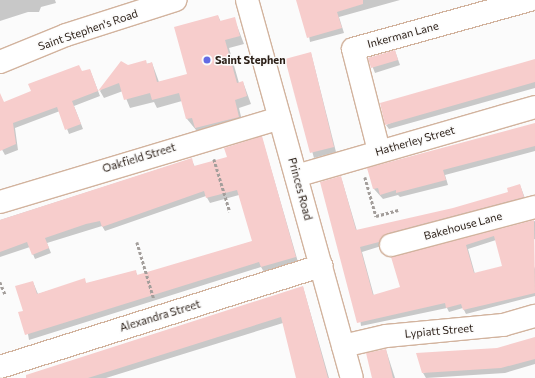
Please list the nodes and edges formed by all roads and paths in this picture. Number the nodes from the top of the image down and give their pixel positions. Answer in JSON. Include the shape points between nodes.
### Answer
{"nodes":[{"id":1,"x":176,"y":0,"type":"edge"},
{"id":2,"x":247,"y":0,"type":"edge"},
{"id":3,"x":530,"y":0,"type":"edge"},
{"id":4,"x":0,"y":62,"type":"edge"},
{"id":5,"x":535,"y":107,"type":"edge"},
{"id":6,"x":280,"y":118,"type":"junction"},
{"id":7,"x":208,"y":137,"type":"junction"},
{"id":8,"x":370,"y":154,"type":"junction"},
{"id":9,"x":296,"y":176,"type":"junction"},
{"id":10,"x":0,"y":202,"type":"edge"},
{"id":11,"x":535,"y":207,"type":"edge"},
{"id":12,"x":398,"y":210,"type":"dead end"},
{"id":13,"x":230,"y":212,"type":"dead end"},
{"id":14,"x":137,"y":242,"type":"dead end"},
{"id":15,"x":390,"y":245,"type":"dead end"},
{"id":16,"x":321,"y":266,"type":"junction"},
{"id":17,"x":0,"y":282,"type":"edge"},
{"id":18,"x":5,"y":294,"type":"dead end"},
{"id":19,"x":535,"y":316,"type":"edge"},
{"id":20,"x":159,"y":317,"type":"junction"},
{"id":21,"x":343,"y":346,"type":"junction"},
{"id":22,"x":0,"y":367,"type":"edge"},
{"id":23,"x":352,"y":378,"type":"edge"}],
"edges":[{"from":1,"to":4,"type":"street","name":"Saint Stephen's Road","via":[[66,35]]},
{"from":2,"to":6,"type":"street","name":"Princes Road"},
{"from":3,"to":8,"type":"street","name":"Inkerman Lane","via":[[353,49]]},
{"from":5,"to":8,"type":"street","name":"Hatherley Street"},
{"from":6,"to":7,"type":"street","name":"Oakfield Street"},
{"from":6,"to":9,"type":"street","name":"Princes Road"},
{"from":7,"to":10,"type":"street","name":"Oakfield Street"},
{"from":7,"to":13,"type":"path"},
{"from":8,"to":9,"type":"street","name":"Hatherley Street"},
{"from":8,"to":12,"type":"path","via":[[376,216]]},
{"from":9,"to":16,"type":"street","name":"Princes Road"},
{"from":11,"to":15,"type":"street","name":"Bakehouse Lane"},
{"from":14,"to":20,"type":"path"},
{"from":16,"to":20,"type":"street","name":"Alexandra Street"},
{"from":16,"to":21,"type":"street","name":"Princes Road"},
{"from":17,"to":18,"type":"path"},
{"from":19,"to":21,"type":"street","name":"Lypiatt Street","via":[[503,325],[386,336]]},
{"from":20,"to":22,"type":"street","name":"Alexandra Street"},
{"from":21,"to":23,"type":"street","name":"Princes Road"}]}
